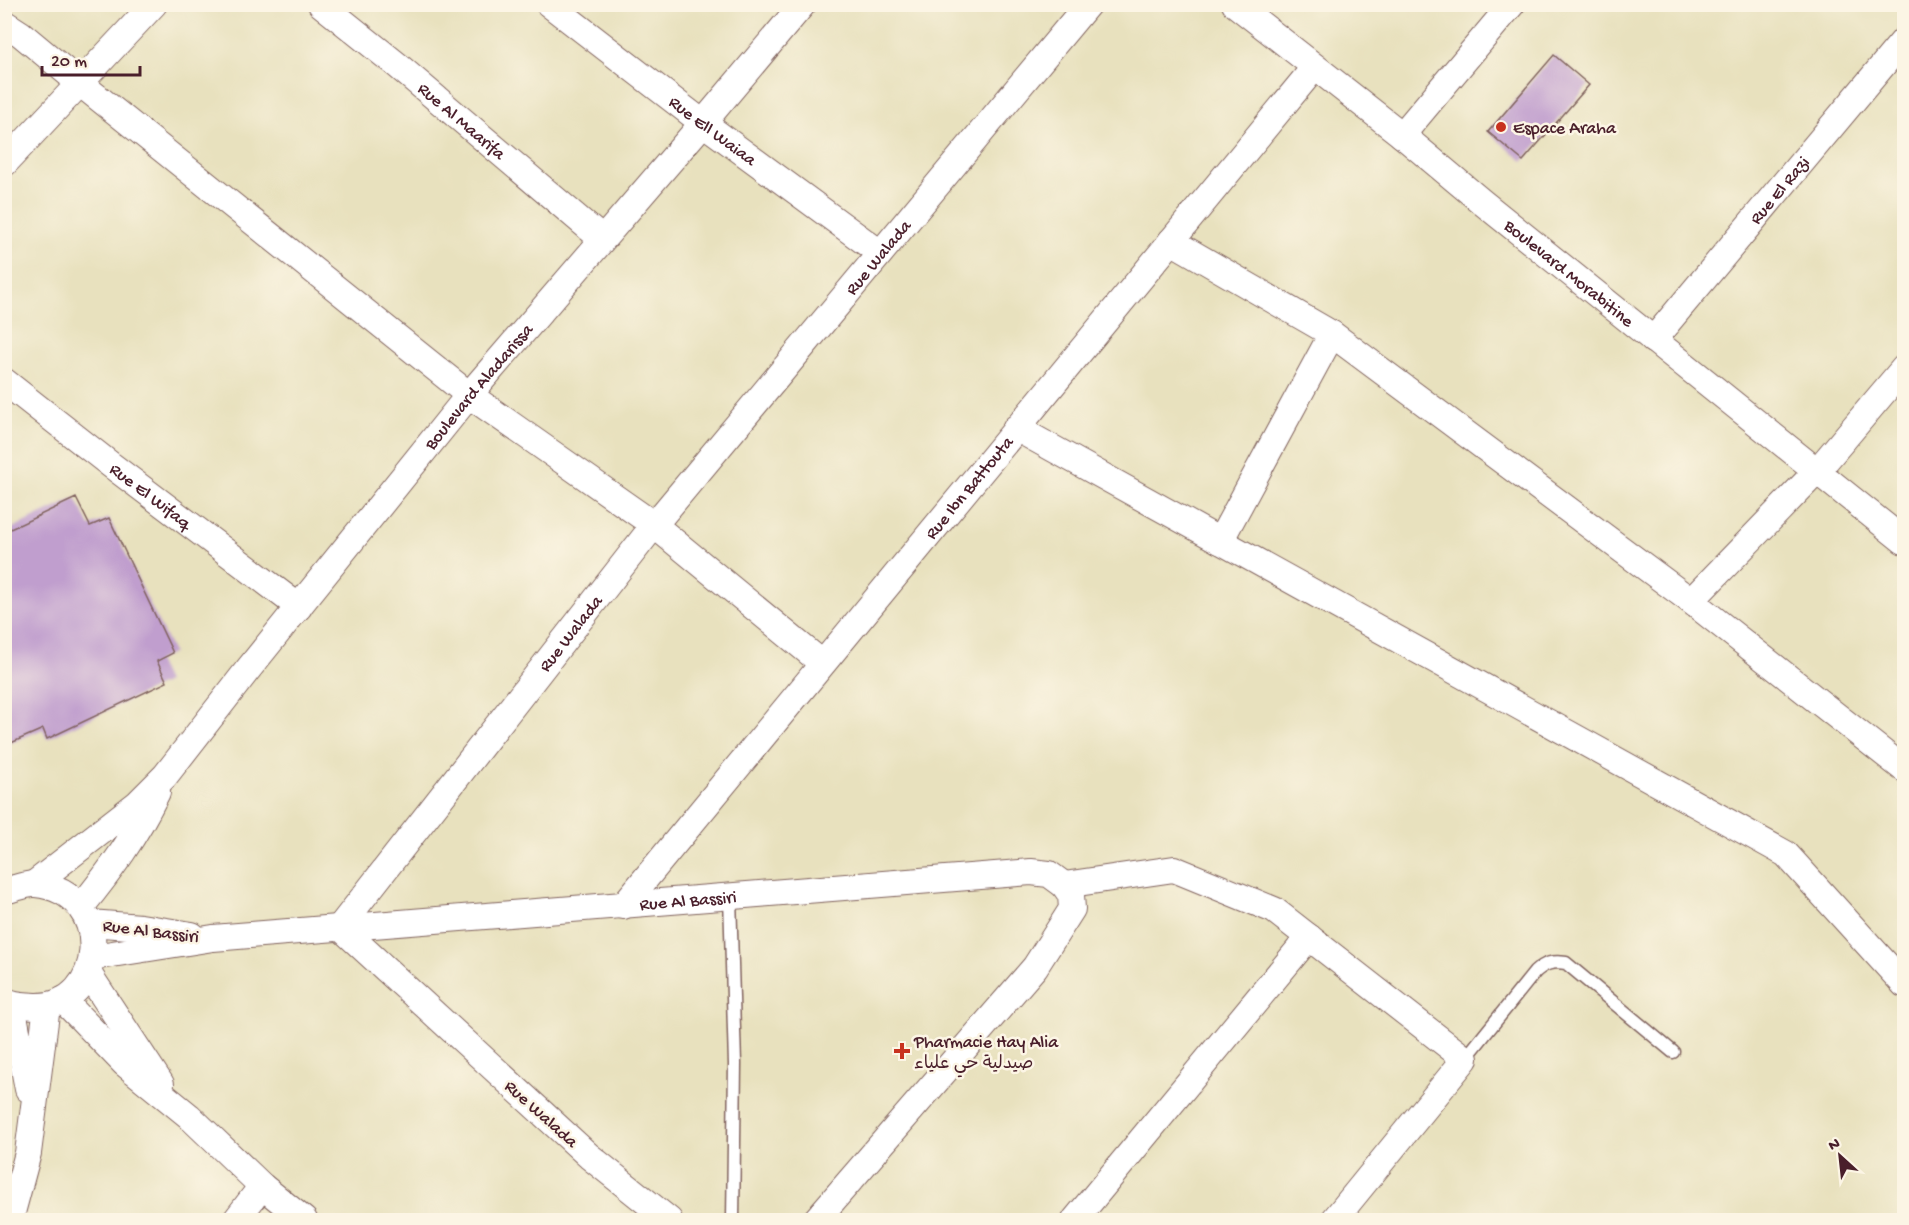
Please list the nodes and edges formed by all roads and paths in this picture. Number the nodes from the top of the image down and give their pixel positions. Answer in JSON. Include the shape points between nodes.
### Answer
{"nodes":[{"id":1,"x":154,"y":4,"type":"edge"},
{"id":2,"x":321,"y":4,"type":"edge"},
{"id":3,"x":549,"y":4,"type":"edge"},
{"id":4,"x":803,"y":4,"type":"edge"},
{"id":5,"x":1088,"y":4,"type":"edge"},
{"id":6,"x":1235,"y":4,"type":"edge"},
{"id":7,"x":1512,"y":4,"type":"edge"},
{"id":8,"x":4,"y":23,"type":"edge"},
{"id":9,"x":1905,"y":40,"type":"edge"},
{"id":10,"x":1314,"y":68,"type":"junction"},
{"id":11,"x":81,"y":84,"type":"junction"},
{"id":12,"x":704,"y":123,"type":"junction"},
{"id":13,"x":1401,"y":135,"type":"junction"},
{"id":14,"x":4,"y":164,"type":"edge"},
{"id":15,"x":602,"y":239,"type":"junction"},
{"id":16,"x":1171,"y":241,"type":"junction"},
{"id":17,"x":879,"y":253,"type":"junction"},
{"id":18,"x":1332,"y":334,"type":"junction"},
{"id":19,"x":1653,"y":340,"type":"junction"},
{"id":20,"x":1905,"y":368,"type":"edge"},
{"id":21,"x":4,"y":381,"type":"edge"},
{"id":22,"x":469,"y":395,"type":"junction"},
{"id":23,"x":1016,"y":428,"type":"junction"},
{"id":24,"x":1817,"y":471,"type":"junction"},
{"id":25,"x":654,"y":525,"type":"junction"},
{"id":26,"x":1220,"y":541,"type":"junction"},
{"id":27,"x":1905,"y":541,"type":"edge"},
{"id":28,"x":1691,"y":601,"type":"junction"},
{"id":29,"x":299,"y":607,"type":"junction"},
{"id":30,"x":822,"y":663,"type":"junction"},
{"id":31,"x":1905,"y":769,"type":"edge"},
{"id":32,"x":165,"y":776,"type":"junction"},
{"id":33,"x":16,"y":884,"type":"edge"},
{"id":34,"x":1064,"y":885,"type":"junction"},
{"id":35,"x":730,"y":897,"type":"junction"},
{"id":36,"x":622,"y":906,"type":"junction"},
{"id":37,"x":85,"y":915,"type":"junction"},
{"id":38,"x":340,"y":927,"type":"junction"},
{"id":39,"x":1309,"y":937,"type":"junction"},
{"id":40,"x":213,"y":939,"type":"junction"},
{"id":41,"x":90,"y":965,"type":"junction"},
{"id":42,"x":1905,"y":984,"type":"edge"},
{"id":43,"x":8,"y":1002,"type":"edge"},
{"id":44,"x":55,"y":1003,"type":"junction"},
{"id":45,"x":1672,"y":1052,"type":"dead end"},
{"id":46,"x":1465,"y":1059,"type":"junction"},
{"id":47,"x":174,"y":1104,"type":"junction"},
{"id":48,"x":32,"y":1119,"type":"junction"},
{"id":49,"x":262,"y":1186,"type":"junction"},
{"id":50,"x":10,"y":1221,"type":"edge"},
{"id":51,"x":236,"y":1221,"type":"edge"},
{"id":52,"x":304,"y":1221,"type":"edge"},
{"id":53,"x":669,"y":1221,"type":"edge"},
{"id":54,"x":733,"y":1221,"type":"edge"},
{"id":55,"x":816,"y":1221,"type":"edge"},
{"id":56,"x":1076,"y":1221,"type":"edge"},
{"id":57,"x":1334,"y":1221,"type":"edge"}],
"edges":[{"from":1,"to":11,"type":"street"},
{"from":2,"to":15,"type":"street","name":"Rue Al Maarifa"},
{"from":3,"to":12,"type":"street","name":"Rue Ell Waiaa"},
{"from":4,"to":12,"type":"street","name":"Boulevard Aladarissa"},
{"from":5,"to":17,"type":"street","name":"Rue Walada"},
{"from":6,"to":10,"type":"street","name":"Boulevard Morabitine"},
{"from":7,"to":13,"type":"street"},
{"from":8,"to":11,"type":"street"},
{"from":9,"to":19,"type":"street","name":"Rue El Razi"},
{"from":10,"to":13,"type":"street","name":"Boulevard Morabitine"},
{"from":10,"to":16,"type":"street","name":"Rue Ibn Battouta"},
{"from":11,"to":14,"type":"street"},
{"from":11,"to":22,"type":"street"},
{"from":12,"to":15,"type":"street","name":"Boulevard Aladarissa"},
{"from":12,"to":17,"type":"street","name":"Rue Ell Waiaa"},
{"from":13,"to":19,"type":"street","name":"Boulevard Morabitine"},
{"from":15,"to":22,"type":"street","name":"Boulevard Aladarissa"},
{"from":16,"to":18,"type":"street"},
{"from":16,"to":23,"type":"street","name":"Rue Ibn Battouta"},
{"from":17,"to":25,"type":"street","name":"Rue Walada"},
{"from":18,"to":26,"type":"street"},
{"from":18,"to":28,"type":"street"},
{"from":19,"to":24,"type":"street","name":"Boulevard Morabitine"},
{"from":20,"to":24,"type":"street"},
{"from":21,"to":29,"type":"street","name":"Rue El Wifaq"},
{"from":22,"to":25,"type":"street"},
{"from":22,"to":29,"type":"street","name":"Boulevard Aladarissa"},
{"from":23,"to":26,"type":"street"},
{"from":23,"to":30,"type":"street","name":"Rue Ibn Battouta"},
{"from":24,"to":27,"type":"street","name":"Boulevard Morabitine"},
{"from":24,"to":28,"type":"street"},
{"from":25,"to":30,"type":"street"},
{"from":25,"to":38,"type":"street","name":"Rue Walada"},
{"from":26,"to":42,"type":"street","via":[[1786,854]]},
{"from":28,"to":31,"type":"street"},
{"from":29,"to":32,"type":"street","name":"Boulevard Aladarissa"},
{"from":30,"to":36,"type":"street","name":"Rue Ibn Battouta"},
{"from":32,"to":33,"type":"street","name":"Boulevard Aladarissa","via":[[138,803]]},
{"from":32,"to":37,"type":"street","name":"Boulevard Aladarissa","via":[[140,826]]},
{"from":33,"to":37,"type":"street","via":[[61,891]]},
{"from":34,"to":35,"type":"street","name":"Rue Al Bassiri","via":[[1049,874],[1031,872]]},
{"from":34,"to":39,"type":"street","via":[[1174,869],[1274,910]]},
{"from":34,"to":55,"type":"street","via":[[1071,895],[1072,909],[1035,967]]},
{"from":35,"to":36,"type":"street","name":"Rue Al Bassiri"},
{"from":35,"to":54,"type":"lane","via":[[735,1064]]},
{"from":36,"to":38,"type":"street","name":"Rue Al Bassiri"},
{"from":37,"to":40,"type":"street","name":"Rue Al Bassiri"},
{"from":37,"to":41,"type":"street"},
{"from":38,"to":40,"type":"street","name":"Rue Al Bassiri"},
{"from":38,"to":53,"type":"street","name":"Rue Walada","via":[[589,1156]]},
{"from":39,"to":46,"type":"street"},
{"from":39,"to":56,"type":"street"},
{"from":40,"to":41,"type":"street","name":"Rue Al Bassiri"},
{"from":41,"to":44,"type":"street","via":[[77,988]]},
{"from":41,"to":47,"type":"street"},
{"from":43,"to":44,"type":"street"},
{"from":43,"to":48,"type":"street","via":[[27,1078]]},
{"from":44,"to":47,"type":"street"},
{"from":44,"to":48,"type":"street"},
{"from":45,"to":46,"type":"lane","via":[[1566,963],[1557,962],[1534,972]]},
{"from":46,"to":57,"type":"street"},
{"from":47,"to":49,"type":"street"},
{"from":48,"to":50,"type":"street","via":[[28,1153]]},
{"from":49,"to":51,"type":"street"},
{"from":49,"to":52,"type":"street"}]}
